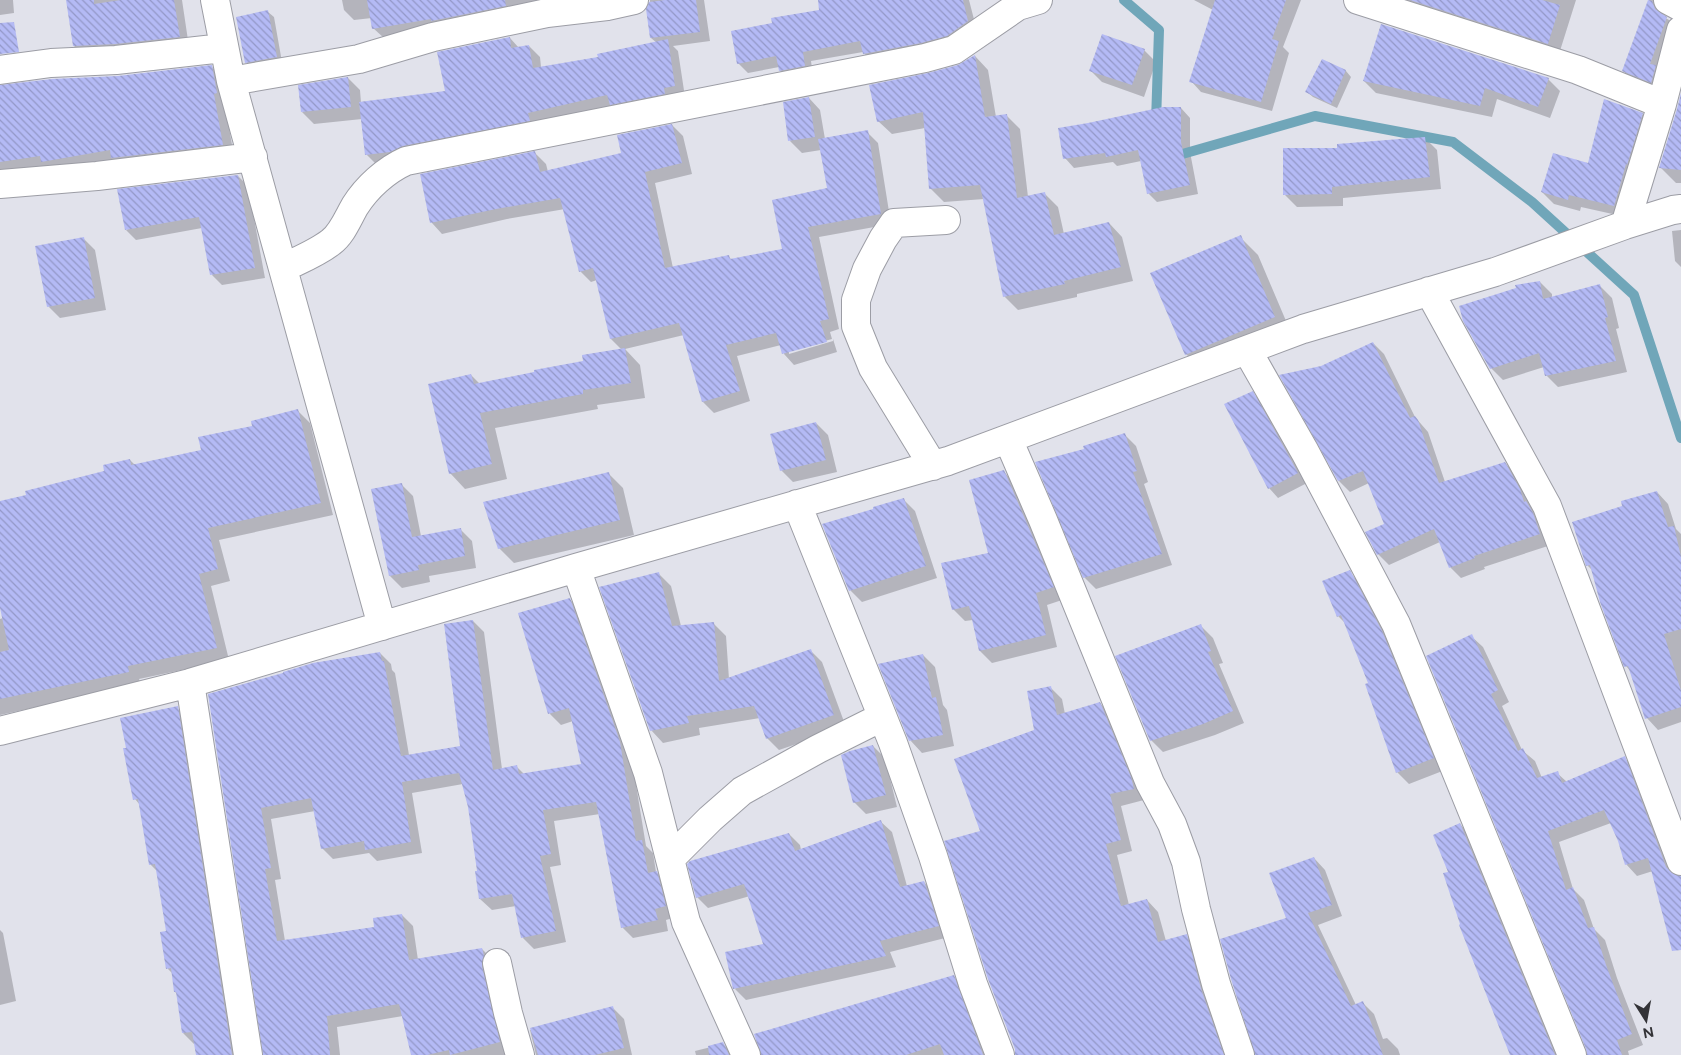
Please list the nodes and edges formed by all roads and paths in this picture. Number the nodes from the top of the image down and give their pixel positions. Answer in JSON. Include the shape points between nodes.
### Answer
{"nodes":[{"id":1,"x":215,"y":0,"type":"edge"},
{"id":2,"x":634,"y":0,"type":"edge"},
{"id":3,"x":1038,"y":0,"type":"edge"},
{"id":4,"x":1358,"y":0,"type":"edge"},
{"id":5,"x":1668,"y":0,"type":"edge"},
{"id":6,"x":1681,"y":7,"type":"edge"},
{"id":7,"x":1681,"y":30,"type":"edge"},
{"id":8,"x":223,"y":48,"type":"junction"},
{"id":9,"x":0,"y":70,"type":"edge"},
{"id":10,"x":231,"y":82,"type":"junction"},
{"id":11,"x":1662,"y":104,"type":"junction"},
{"id":12,"x":253,"y":157,"type":"junction"},
{"id":13,"x":0,"y":184,"type":"edge"},
{"id":14,"x":1681,"y":209,"type":"edge"},
{"id":15,"x":946,"y":220,"type":"dead end"},
{"id":16,"x":1626,"y":225,"type":"junction"},
{"id":17,"x":283,"y":268,"type":"junction"},
{"id":18,"x":1429,"y":292,"type":"junction"},
{"id":19,"x":1247,"y":350,"type":"junction"},
{"id":20,"x":1008,"y":439,"type":"junction"},
{"id":21,"x":933,"y":466,"type":"junction"},
{"id":22,"x":797,"y":504,"type":"junction"},
{"id":23,"x":576,"y":568,"type":"junction"},
{"id":24,"x":382,"y":626,"type":"junction"},
{"id":25,"x":190,"y":682,"type":"junction"},
{"id":26,"x":882,"y":717,"type":"junction"},
{"id":27,"x":0,"y":731,"type":"edge"},
{"id":28,"x":670,"y":859,"type":"junction"},
{"id":29,"x":1681,"y":861,"type":"edge"},
{"id":30,"x":497,"y":963,"type":"dead end"},
{"id":31,"x":248,"y":1055,"type":"edge"},
{"id":32,"x":520,"y":1055,"type":"edge"},
{"id":33,"x":746,"y":1055,"type":"edge"},
{"id":34,"x":1000,"y":1055,"type":"edge"},
{"id":35,"x":1240,"y":1055,"type":"edge"},
{"id":36,"x":1572,"y":1055,"type":"edge"}],
"edges":[{"from":1,"to":8,"type":"street"},
{"from":2,"to":10,"type":"street","via":[[547,13],[433,37],[358,59]]},
{"from":3,"to":17,"type":"street","via":[[1018,6],[954,50],[925,58],[406,160],[378,179],[356,204],[332,242]]},
{"from":4,"to":11,"type":"street","via":[[1578,70]]},
{"from":5,"to":6,"type":"street"},
{"from":7,"to":11,"type":"street"},
{"from":8,"to":9,"type":"street"},
{"from":8,"to":10,"type":"street"},
{"from":10,"to":12,"type":"street"},
{"from":11,"to":16,"type":"street"},
{"from":12,"to":13,"type":"street"},
{"from":12,"to":17,"type":"street"},
{"from":14,"to":16,"type":"street"},
{"from":15,"to":21,"type":"street","via":[[894,223],[867,269],[856,300],[856,326],[874,368]]},
{"from":16,"to":18,"type":"street","via":[[1496,272]]},
{"from":17,"to":24,"type":"street"},
{"from":18,"to":19,"type":"street","via":[[1303,329]]},
{"from":18,"to":29,"type":"street","via":[[1547,506]]},
{"from":19,"to":20,"type":"street"},
{"from":19,"to":36,"type":"street","via":[[1396,624]]},
{"from":20,"to":21,"type":"street"},
{"from":20,"to":35,"type":"street","via":[[1150,783],[1172,824],[1186,862],[1216,984]]},
{"from":21,"to":22,"type":"street"},
{"from":22,"to":23,"type":"street"},
{"from":22,"to":26,"type":"street"},
{"from":23,"to":24,"type":"street"},
{"from":23,"to":28,"type":"street","via":[[648,773]]},
{"from":24,"to":25,"type":"street"},
{"from":25,"to":27,"type":"street"},
{"from":25,"to":31,"type":"street"},
{"from":26,"to":28,"type":"street","via":[[742,791]]},
{"from":26,"to":34,"type":"street"},
{"from":28,"to":33,"type":"street","via":[[686,922]]},
{"from":30,"to":32,"type":"street"}]}
